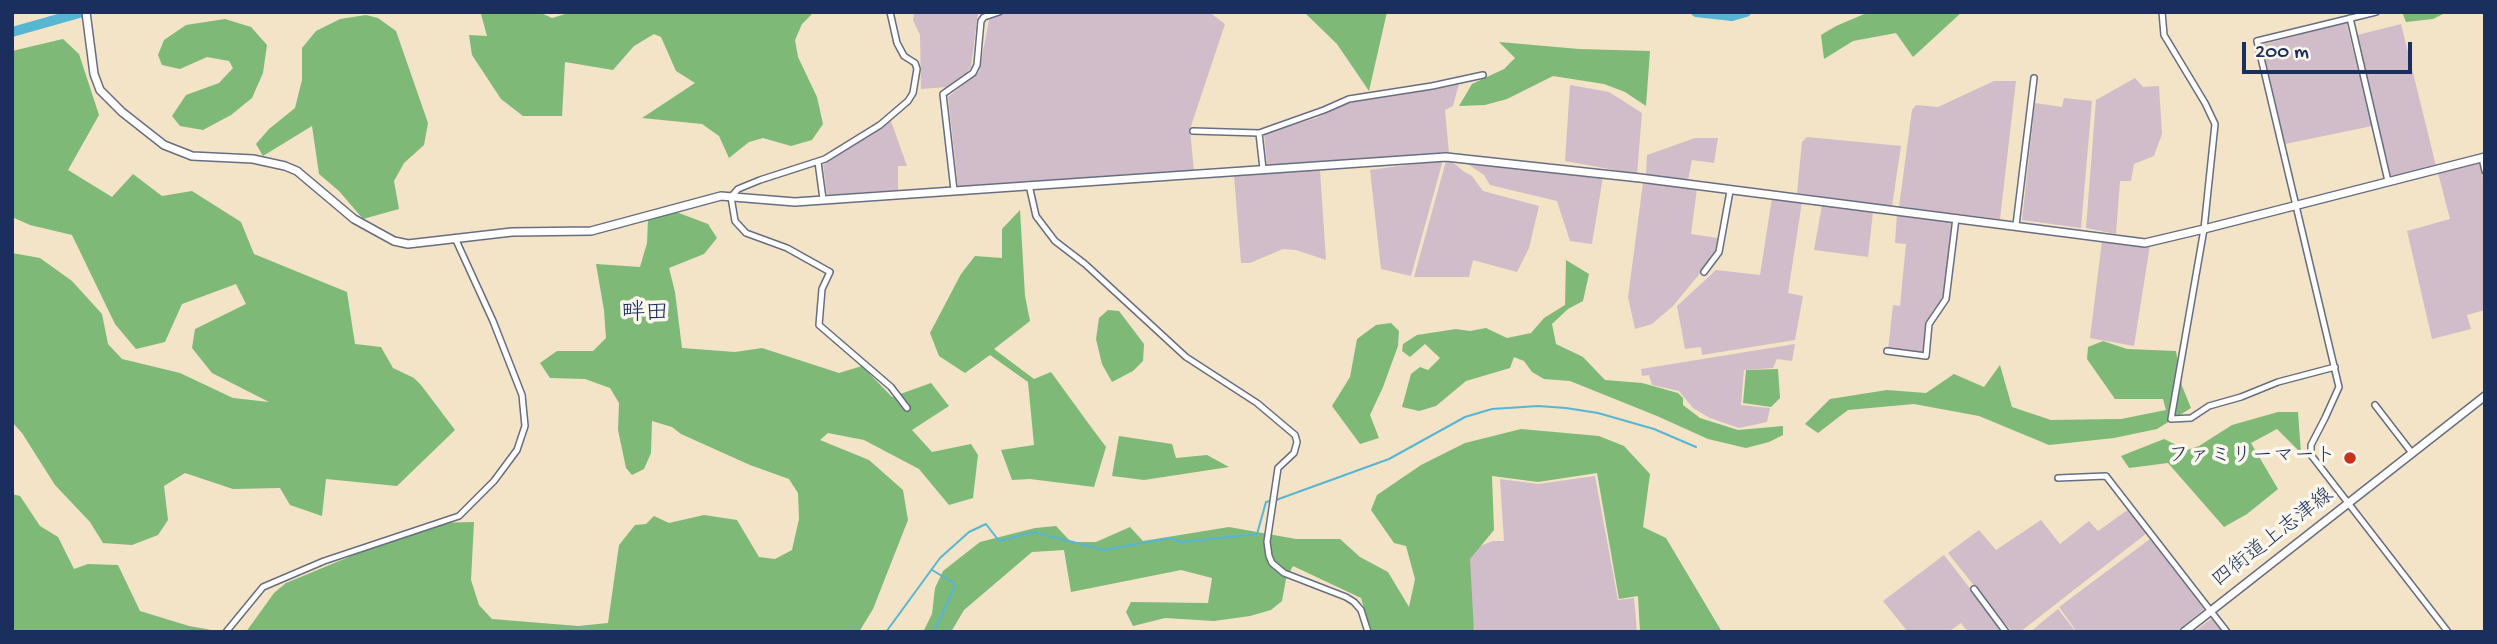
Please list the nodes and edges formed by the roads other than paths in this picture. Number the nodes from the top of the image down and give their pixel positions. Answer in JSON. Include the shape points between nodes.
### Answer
{"nodes":[{"id":1,"x":86,"y":12,"type":"edge"},
{"id":2,"x":890,"y":12,"type":"edge"},
{"id":3,"x":999,"y":12,"type":"edge"},
{"id":4,"x":2162,"y":12,"type":"edge"},
{"id":5,"x":2376,"y":12,"type":"edge"},
{"id":6,"x":2350,"y":18,"type":"junction"},
{"id":7,"x":1483,"y":75,"type":"dead end"},
{"id":8,"x":2034,"y":78,"type":"dead end"},
{"id":9,"x":1194,"y":131,"type":"dead end"},
{"id":10,"x":1259,"y":133,"type":"junction"},
{"id":11,"x":2483,"y":158,"type":"edge"},
{"id":12,"x":818,"y":162,"type":"junction"},
{"id":13,"x":1263,"y":169,"type":"junction"},
{"id":14,"x":2485,"y":170,"type":"edge"},
{"id":15,"x":2388,"y":181,"type":"junction"},
{"id":16,"x":1029,"y":185,"type":"junction"},
{"id":17,"x":954,"y":190,"type":"junction"},
{"id":18,"x":1730,"y":191,"type":"junction"},
{"id":19,"x":731,"y":197,"type":"junction"},
{"id":20,"x":823,"y":199,"type":"junction"},
{"id":21,"x":2296,"y":205,"type":"junction"},
{"id":22,"x":1956,"y":218,"type":"junction"},
{"id":23,"x":2016,"y":225,"type":"junction"},
{"id":24,"x":2204,"y":229,"type":"junction"},
{"id":25,"x":455,"y":239,"type":"junction"},
{"id":26,"x":1704,"y":272,"type":"dead end"},
{"id":27,"x":1887,"y":351,"type":"dead end"},
{"id":28,"x":2335,"y":367,"type":"junction"},
{"id":29,"x":2485,"y":396,"type":"edge"},
{"id":30,"x":2375,"y":404,"type":"dead end"},
{"id":31,"x":907,"y":408,"type":"dead end"},
{"id":32,"x":2412,"y":453,"type":"junction"},
{"id":33,"x":2058,"y":478,"type":"dead end"},
{"id":34,"x":2347,"y":504,"type":"junction"},
{"id":35,"x":1974,"y":589,"type":"dead end"},
{"id":36,"x":2210,"y":611,"type":"junction"},
{"id":37,"x":226,"y":632,"type":"edge"},
{"id":38,"x":1367,"y":632,"type":"edge"},
{"id":39,"x":2006,"y":632,"type":"edge"},
{"id":40,"x":2184,"y":632,"type":"edge"},
{"id":41,"x":2227,"y":632,"type":"edge"},
{"id":42,"x":2448,"y":632,"type":"edge"}],
"edges":[{"from":1,"to":25,"type":"street","via":[[100,90],[164,145],[192,156],[253,159],[297,171],[354,219],[401,243]]},
{"from":2,"to":12,"type":"street","via":[[897,43],[917,69],[913,93],[880,125]]},
{"from":3,"to":17,"type":"street","via":[[981,21],[973,73],[943,94]]},
{"from":4,"to":24,"type":"street","via":[[2164,35],[2214,124]]},
{"from":5,"to":6,"type":"street"},
{"from":6,"to":15,"type":"street"},
{"from":6,"to":21,"type":"street","via":[[2257,41]]},
{"from":7,"to":10,"type":"street","via":[[1349,99]]},
{"from":8,"to":23,"type":"street"},
{"from":9,"to":10,"type":"street"},
{"from":10,"to":13,"type":"street"},
{"from":11,"to":14,"type":"street"},
{"from":11,"to":15,"type":"street"},
{"from":12,"to":19,"type":"street","via":[[760,180]]},
{"from":12,"to":20,"type":"street"},
{"from":13,"to":16,"type":"street"},
{"from":13,"to":18,"type":"street","via":[[1446,157]]},
{"from":15,"to":21,"type":"street"},
{"from":16,"to":17,"type":"street"},
{"from":16,"to":38,"type":"street","via":[[1036,216],[1060,245],[1186,357],[1257,403],[1295,435],[1294,453],[1278,468],[1269,556],[1284,573],[1354,602]]},
{"from":17,"to":20,"type":"street"},
{"from":18,"to":22,"type":"street"},
{"from":18,"to":26,"type":"street","via":[[1719,252]]},
{"from":19,"to":20,"type":"street","via":[[782,203]]},
{"from":19,"to":25,"type":"street","via":[[710,198],[591,231],[512,232]]},
{"from":19,"to":31,"type":"street","via":[[735,221],[746,233],[787,248],[830,272],[822,289],[819,325],[883,379]]},
{"from":21,"to":24,"type":"street"},
{"from":21,"to":28,"type":"street"},
{"from":22,"to":23,"type":"street"},
{"from":22,"to":27,"type":"street","via":[[1946,299],[1929,324],[1926,355]]},
{"from":23,"to":24,"type":"street","via":[[2145,243]]},
{"from":24,"to":28,"type":"street","via":[[2171,418],[2191,418],[2209,406]]},
{"from":25,"to":37,"type":"street","via":[[522,395],[525,425],[517,450],[459,516],[262,587]]},
{"from":28,"to":34,"type":"street","via":[[2339,387],[2309,450]]},
{"from":29,"to":32,"type":"street","name":"四街道上志津線"},
{"from":30,"to":32,"type":"street"},
{"from":32,"to":34,"type":"street","name":"四街道上志津線"},
{"from":33,"to":36,"type":"street","via":[[2106,476]]},
{"from":34,"to":36,"type":"street","name":"四街道上志津線"},
{"from":34,"to":42,"type":"street"},
{"from":35,"to":39,"type":"street"},
{"from":36,"to":40,"type":"street","name":"四街道上志津線"},
{"from":36,"to":41,"type":"street"}]}
